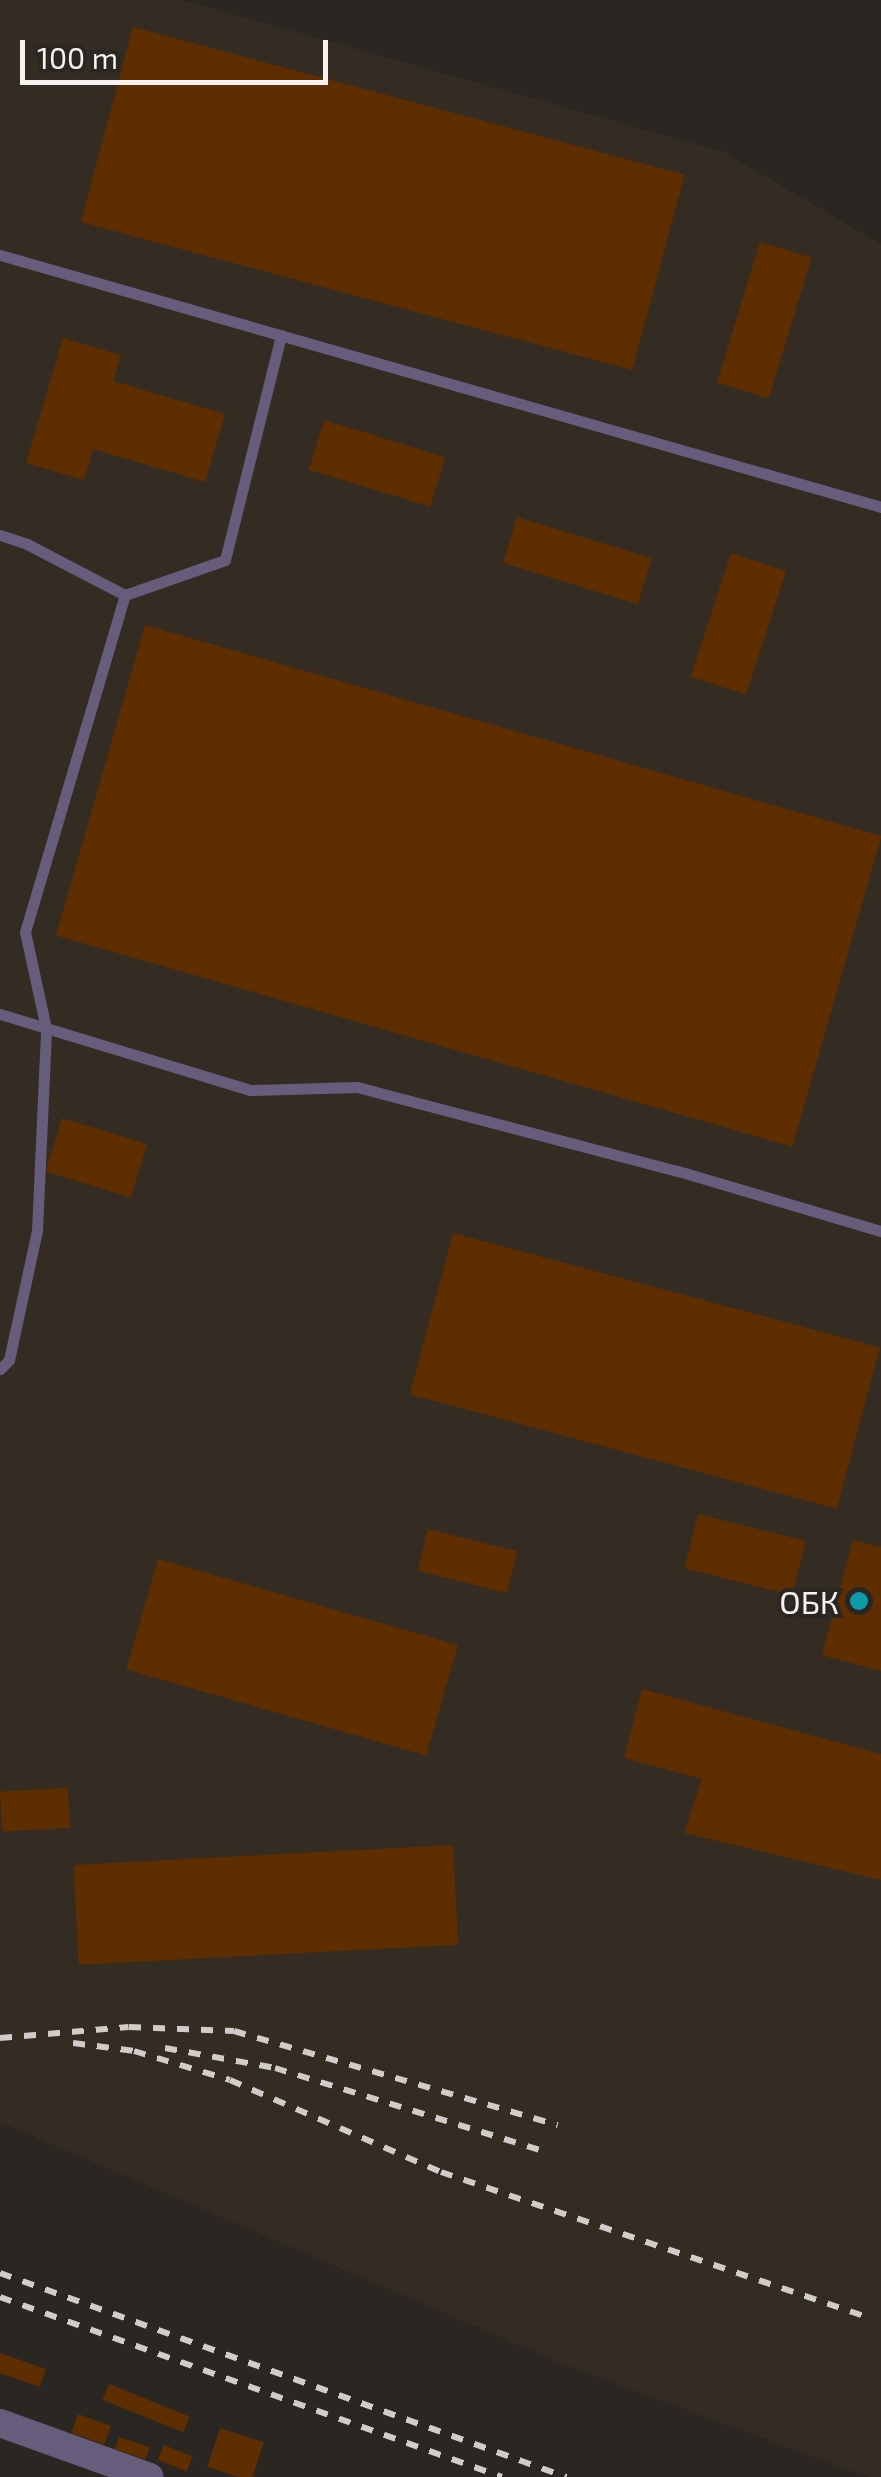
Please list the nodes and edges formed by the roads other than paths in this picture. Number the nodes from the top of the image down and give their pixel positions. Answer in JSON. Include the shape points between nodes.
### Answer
{"nodes":[{"id":1,"x":0,"y":256,"type":"edge"},
{"id":2,"x":281,"y":335,"type":"junction"},
{"id":3,"x":881,"y":507,"type":"edge"},
{"id":4,"x":0,"y":536,"type":"edge"},
{"id":5,"x":126,"y":595,"type":"junction"},
{"id":6,"x":0,"y":1014,"type":"edge"},
{"id":7,"x":46,"y":1028,"type":"junction"},
{"id":8,"x":881,"y":1230,"type":"edge"},
{"id":9,"x":0,"y":1369,"type":"edge"},
{"id":10,"x":0,"y":2422,"type":"edge"},
{"id":11,"x":150,"y":2477,"type":"edge"}],
"edges":[{"from":1,"to":2,"type":"lane"},
{"from":2,"to":3,"type":"lane"},
{"from":2,"to":5,"type":"lane","via":[[225,560]]},
{"from":4,"to":5,"type":"lane"},
{"from":5,"to":7,"type":"lane","via":[[26,932]]},
{"from":6,"to":7,"type":"lane"},
{"from":7,"to":8,"type":"lane","via":[[250,1090],[357,1088]]},
{"from":7,"to":9,"type":"lane","via":[[37,1230],[9,1360]]},
{"from":10,"to":11,"type":"street"}]}
